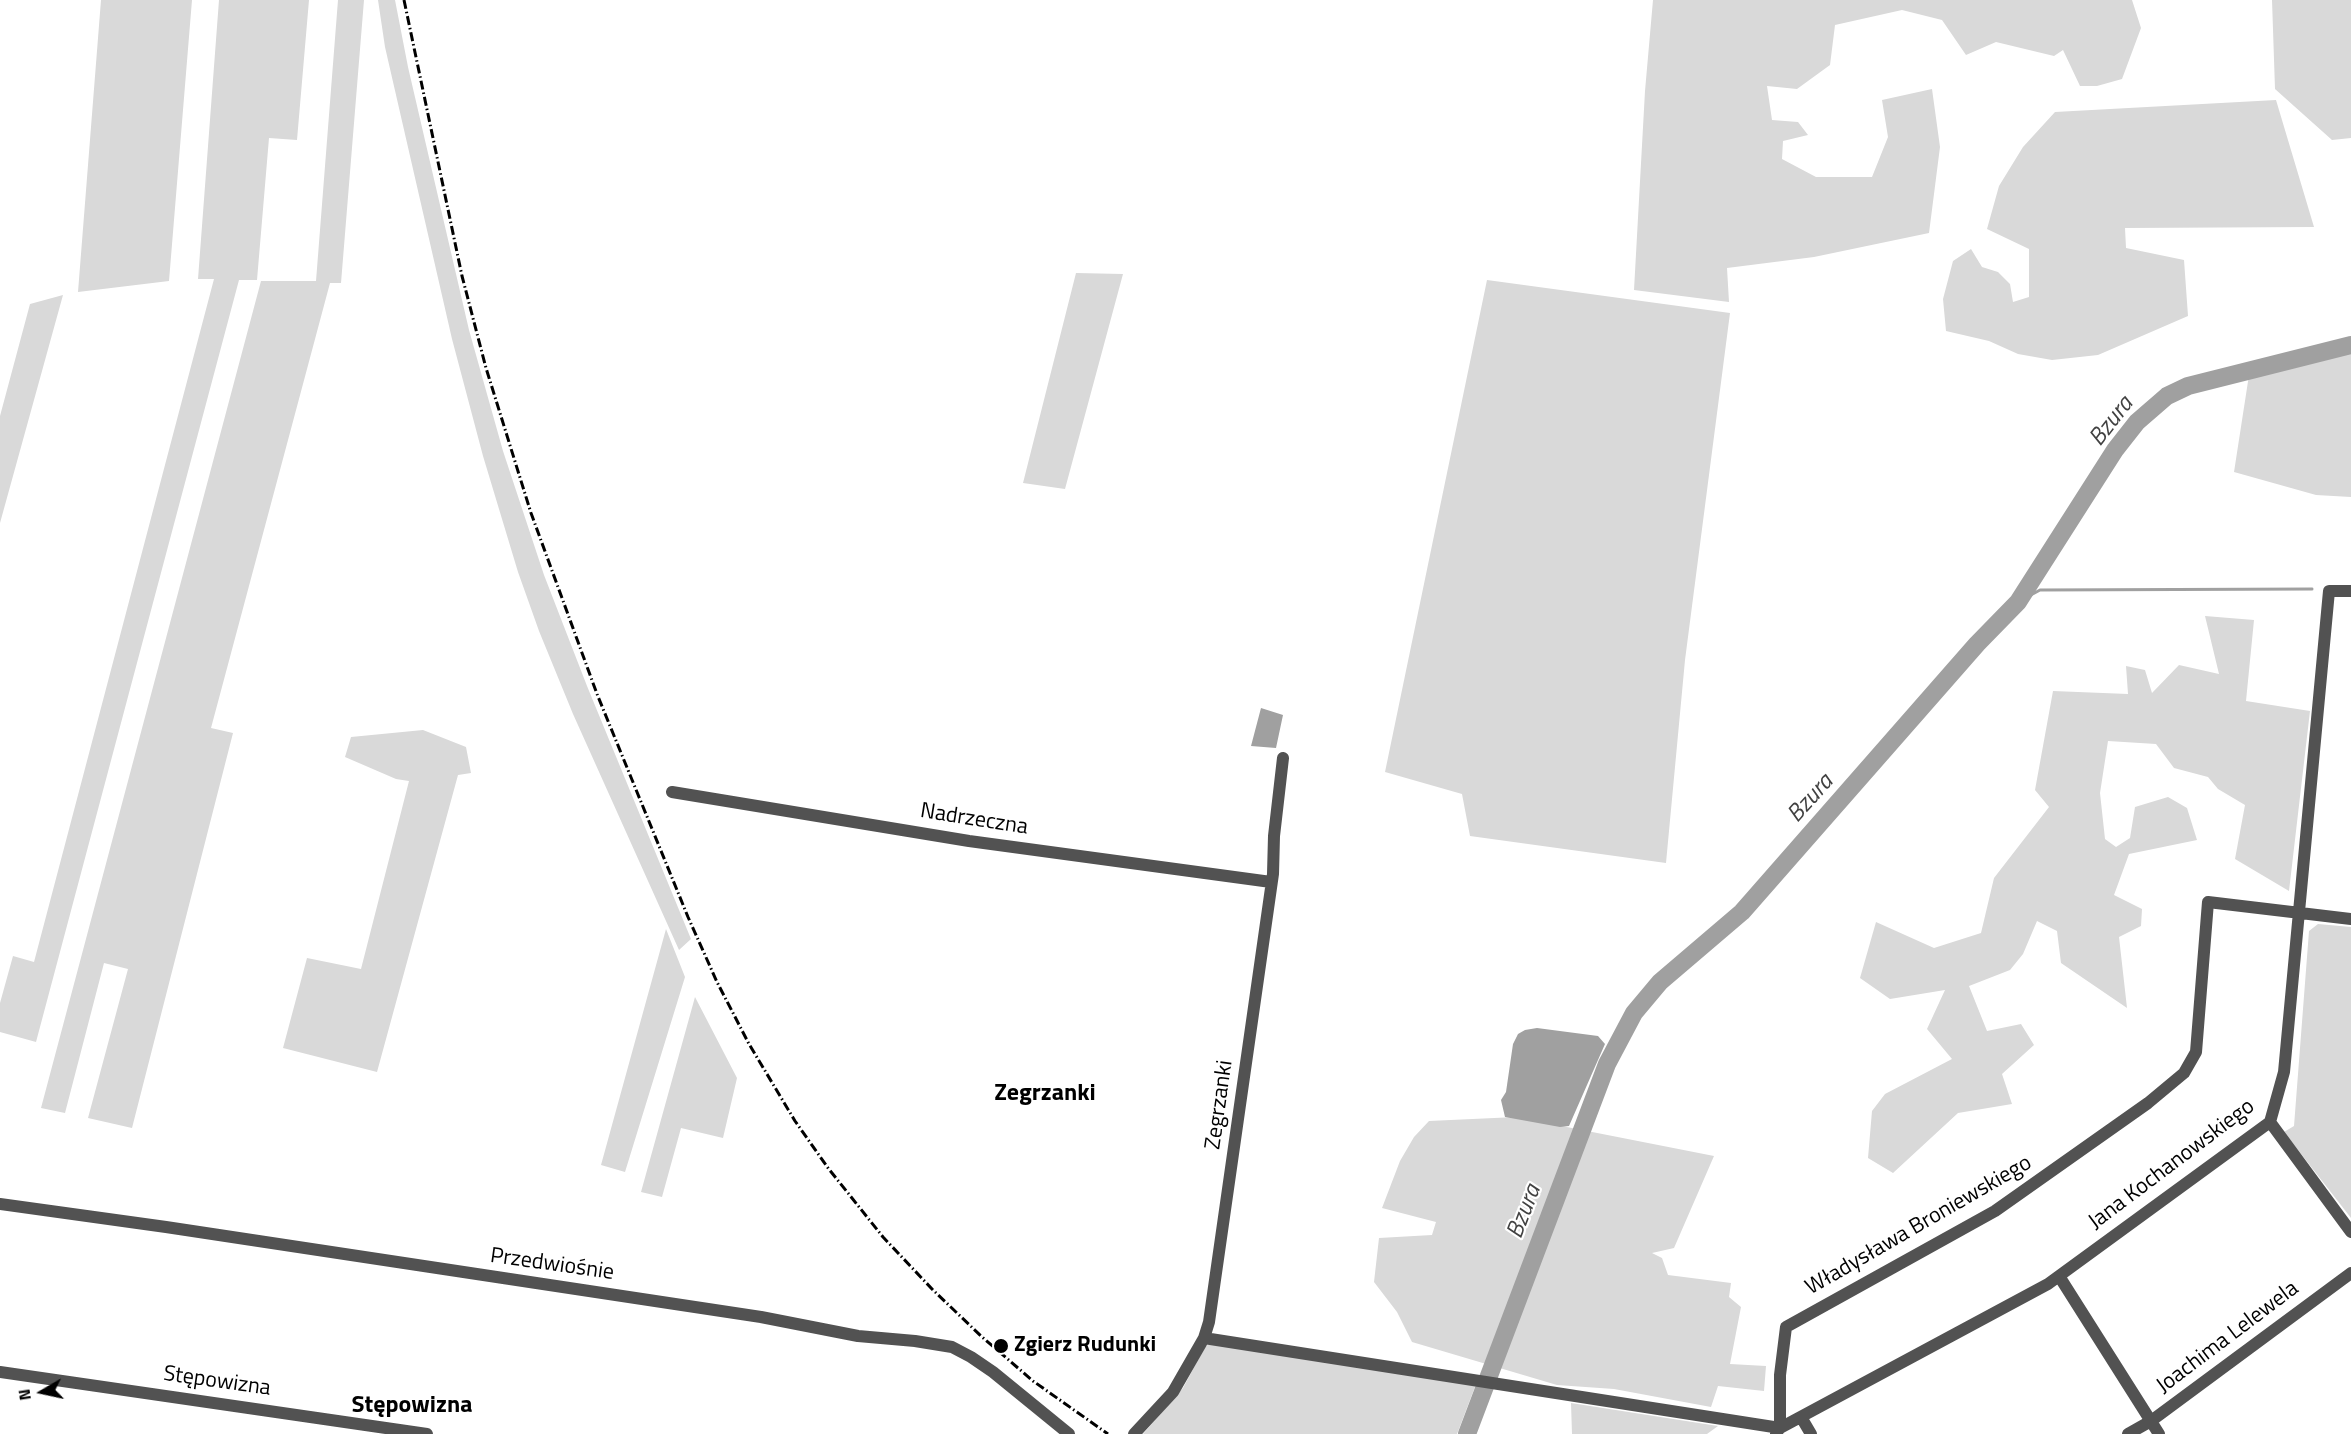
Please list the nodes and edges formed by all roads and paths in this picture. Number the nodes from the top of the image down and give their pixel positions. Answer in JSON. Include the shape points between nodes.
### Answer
{"nodes":[{"id":1,"x":2351,"y":591,"type":"edge"},
{"id":2,"x":1283,"y":758,"type":"dead end"},
{"id":3,"x":672,"y":792,"type":"dead end"},
{"id":4,"x":1271,"y":882,"type":"junction"},
{"id":5,"x":2298,"y":912,"type":"junction"},
{"id":6,"x":2351,"y":919,"type":"edge"},
{"id":7,"x":2270,"y":1122,"type":"junction"},
{"id":8,"x":0,"y":1204,"type":"edge"},
{"id":9,"x":2351,"y":1232,"type":"edge"},
{"id":10,"x":2351,"y":1273,"type":"edge"},
{"id":11,"x":2059,"y":1276,"type":"junction"},
{"id":12,"x":1204,"y":1338,"type":"junction"},
{"id":13,"x":0,"y":1372,"type":"edge"},
{"id":14,"x":1801,"y":1417,"type":"junction"},
{"id":15,"x":2151,"y":1421,"type":"junction"},
{"id":16,"x":1778,"y":1431,"type":"edge"},
{"id":17,"x":427,"y":1434,"type":"edge"},
{"id":18,"x":1069,"y":1434,"type":"edge"},
{"id":19,"x":1134,"y":1434,"type":"edge"},
{"id":20,"x":1810,"y":1434,"type":"edge"},
{"id":21,"x":2128,"y":1434,"type":"edge"},
{"id":22,"x":2159,"y":1434,"type":"edge"}],
"edges":[{"from":1,"to":5,"type":"street","name":"Jana Kochanowskiego","via":[[2329,591]]},
{"from":2,"to":4,"type":"street","name":"Zegrzanki"},
{"from":3,"to":4,"type":"street","name":"Nadrzeczna","via":[[969,841]]},
{"from":4,"to":12,"type":"street","name":"Zegrzanki","via":[[1227,1210]]},
{"from":5,"to":6,"type":"street","name":"Władysława Broniewskiego"},
{"from":5,"to":7,"type":"street","name":"Jana Kochanowskiego","via":[[2284,1072]]},
{"from":5,"to":16,"type":"street","name":"Władysława Broniewskiego","via":[[2208,902],[2196,1052],[2184,1073],[1995,1211],[1786,1327]]},
{"from":7,"to":9,"type":"street"},
{"from":7,"to":11,"type":"street","name":"Jana Kochanowskiego"},
{"from":8,"to":18,"type":"street","name":"Przedwiośnie","via":[[761,1317],[858,1336],[952,1347],[987,1368]]},
{"from":10,"to":15,"type":"street","name":"Joachima Lelewela"},
{"from":11,"to":14,"type":"street","name":"Jana Kochanowskiego"},
{"from":11,"to":15,"type":"street"},
{"from":12,"to":16,"type":"street"},
{"from":12,"to":19,"type":"street","name":"Zegrzanki","via":[[1173,1392]]},
{"from":13,"to":17,"type":"street","name":"Stępowizna"},
{"from":14,"to":16,"type":"street","name":"Jana Kochanowskiego"},
{"from":14,"to":20,"type":"street"},
{"from":15,"to":21,"type":"street","name":"Joachima Lelewela"},
{"from":15,"to":22,"type":"street"}]}
